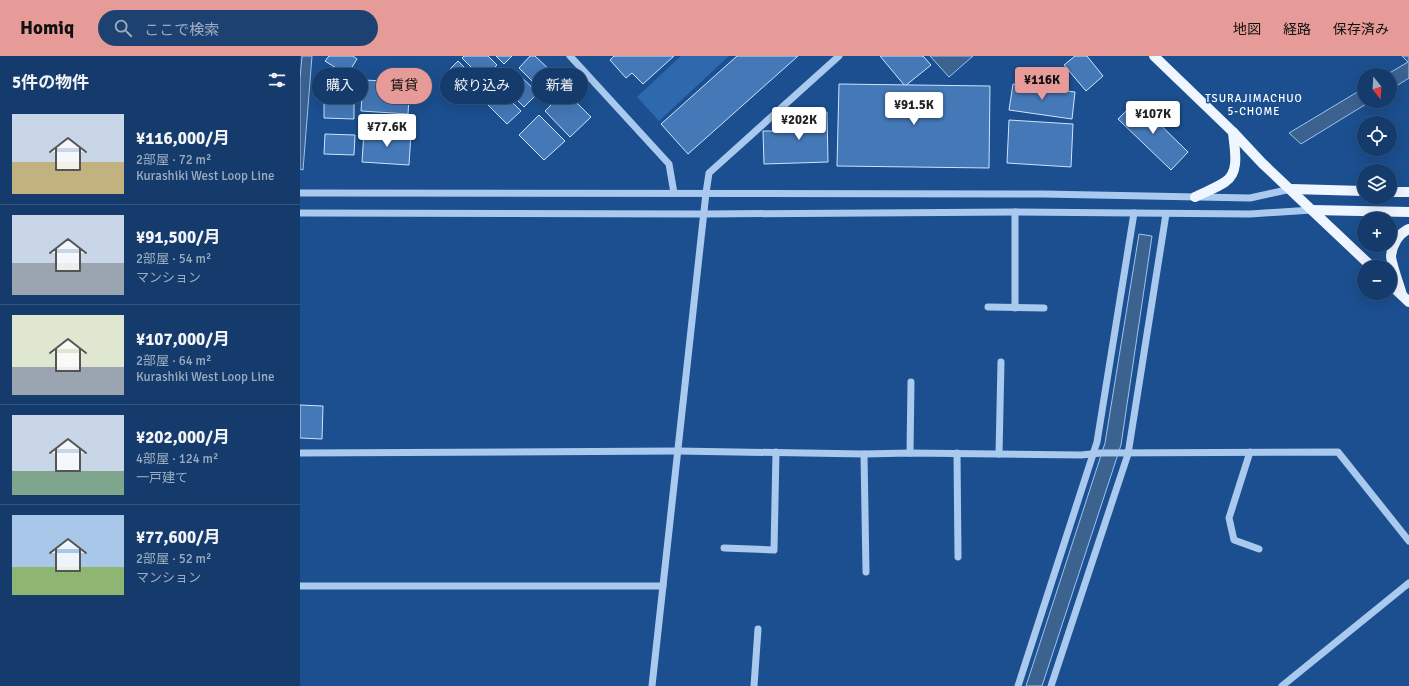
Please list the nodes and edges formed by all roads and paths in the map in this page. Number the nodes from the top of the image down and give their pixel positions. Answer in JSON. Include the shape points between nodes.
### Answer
{"nodes":[{"id":1,"x":570,"y":56,"type":"edge"},
{"id":2,"x":839,"y":56,"type":"edge"},
{"id":3,"x":1154,"y":56,"type":"edge"},
{"id":4,"x":1233,"y":132,"type":"junction"},
{"id":5,"x":1290,"y":189,"type":"junction"},
{"id":6,"x":1357,"y":191,"type":"edge"},
{"id":7,"x":1397,"y":192,"type":"edge"},
{"id":8,"x":1409,"y":192,"type":"edge"},
{"id":9,"x":300,"y":193,"type":"edge"},
{"id":10,"x":674,"y":193,"type":"junction"},
{"id":11,"x":706,"y":193,"type":"junction"},
{"id":12,"x":1195,"y":197,"type":"junction"},
{"id":13,"x":1312,"y":210,"type":"junction"},
{"id":14,"x":1015,"y":212,"type":"junction"},
{"id":15,"x":1409,"y":212,"type":"edge"},
{"id":16,"x":300,"y":213,"type":"edge"},
{"id":17,"x":1134,"y":213,"type":"junction"},
{"id":18,"x":704,"y":214,"type":"junction"},
{"id":19,"x":1166,"y":214,"type":"junction"},
{"id":20,"x":1409,"y":229,"type":"edge"},
{"id":21,"x":1365,"y":260,"type":"edge"},
{"id":22,"x":1397,"y":291,"type":"edge"},
{"id":23,"x":1406,"y":299,"type":"edge"},
{"id":24,"x":988,"y":307,"type":"dead end"},
{"id":25,"x":1015,"y":308,"type":"junction"},
{"id":26,"x":1044,"y":308,"type":"dead end"},
{"id":27,"x":1001,"y":362,"type":"dead end"},
{"id":28,"x":911,"y":382,"type":"dead end"},
{"id":29,"x":678,"y":451,"type":"junction"},
{"id":30,"x":776,"y":452,"type":"junction"},
{"id":31,"x":910,"y":452,"type":"junction"},
{"id":32,"x":1250,"y":452,"type":"junction"},
{"id":33,"x":300,"y":453,"type":"edge"},
{"id":34,"x":957,"y":453,"type":"junction"},
{"id":35,"x":1097,"y":453,"type":"junction"},
{"id":36,"x":864,"y":454,"type":"junction"},
{"id":37,"x":999,"y":454,"type":"junction"},
{"id":38,"x":1128,"y":454,"type":"junction"},
{"id":39,"x":1409,"y":541,"type":"edge"},
{"id":40,"x":724,"y":548,"type":"dead end"},
{"id":41,"x":1259,"y":549,"type":"dead end"},
{"id":42,"x":958,"y":557,"type":"dead end"},
{"id":43,"x":866,"y":572,"type":"dead end"},
{"id":44,"x":1409,"y":583,"type":"edge"},
{"id":45,"x":300,"y":586,"type":"edge"},
{"id":46,"x":663,"y":586,"type":"junction"},
{"id":47,"x":758,"y":629,"type":"dead end"},
{"id":48,"x":652,"y":686,"type":"edge"},
{"id":49,"x":754,"y":686,"type":"edge"},
{"id":50,"x":1018,"y":686,"type":"edge"},
{"id":51,"x":1051,"y":686,"type":"edge"},
{"id":52,"x":1282,"y":686,"type":"edge"}],
"edges":[{"from":1,"to":10,"type":"street","via":[[669,164]]},
{"from":2,"to":11,"type":"street","via":[[709,173]]},
{"from":3,"to":4,"type":"main road"},
{"from":4,"to":5,"type":"main road"},
{"from":4,"to":12,"type":"main road","via":[[1236,158],[1232,174],[1227,181]]},
{"from":5,"to":6,"type":"main road"},
{"from":5,"to":12,"type":"street","via":[[1250,198]]},
{"from":5,"to":13,"type":"main road"},
{"from":7,"to":8,"type":"main road"},
{"from":9,"to":10,"type":"street"},
{"from":10,"to":11,"type":"street"},
{"from":11,"to":12,"type":"street"},
{"from":11,"to":18,"type":"street"},
{"from":13,"to":15,"type":"main road"},
{"from":13,"to":19,"type":"street","via":[[1250,214]]},
{"from":13,"to":21,"type":"main road"},
{"from":14,"to":17,"type":"street"},
{"from":14,"to":18,"type":"street"},
{"from":14,"to":25,"type":"street"},
{"from":16,"to":18,"type":"street"},
{"from":17,"to":19,"type":"street"},
{"from":17,"to":35,"type":"street"},
{"from":18,"to":29,"type":"street"},
{"from":19,"to":38,"type":"street"},
{"from":20,"to":23,"type":"main road","via":[[1403,232],[1395,243],[1391,257]]},
{"from":22,"to":23,"type":"main road"},
{"from":24,"to":25,"type":"street"},
{"from":25,"to":26,"type":"street"},
{"from":27,"to":37,"type":"street"},
{"from":28,"to":31,"type":"street"},
{"from":29,"to":30,"type":"street"},
{"from":29,"to":33,"type":"street"},
{"from":29,"to":46,"type":"street"},
{"from":30,"to":36,"type":"street"},
{"from":30,"to":40,"type":"street","via":[[774,550]]},
{"from":31,"to":34,"type":"street"},
{"from":31,"to":36,"type":"street"},
{"from":32,"to":38,"type":"street"},
{"from":32,"to":39,"type":"street","via":[[1338,452]]},
{"from":32,"to":41,"type":"street","via":[[1229,518],[1234,540]]},
{"from":34,"to":37,"type":"street"},
{"from":34,"to":42,"type":"street"},
{"from":35,"to":37,"type":"street"},
{"from":35,"to":38,"type":"street"},
{"from":35,"to":50,"type":"street"},
{"from":36,"to":43,"type":"street"},
{"from":38,"to":51,"type":"street"},
{"from":44,"to":52,"type":"street"},
{"from":45,"to":46,"type":"street"},
{"from":46,"to":48,"type":"street"},
{"from":47,"to":49,"type":"street"}]}
